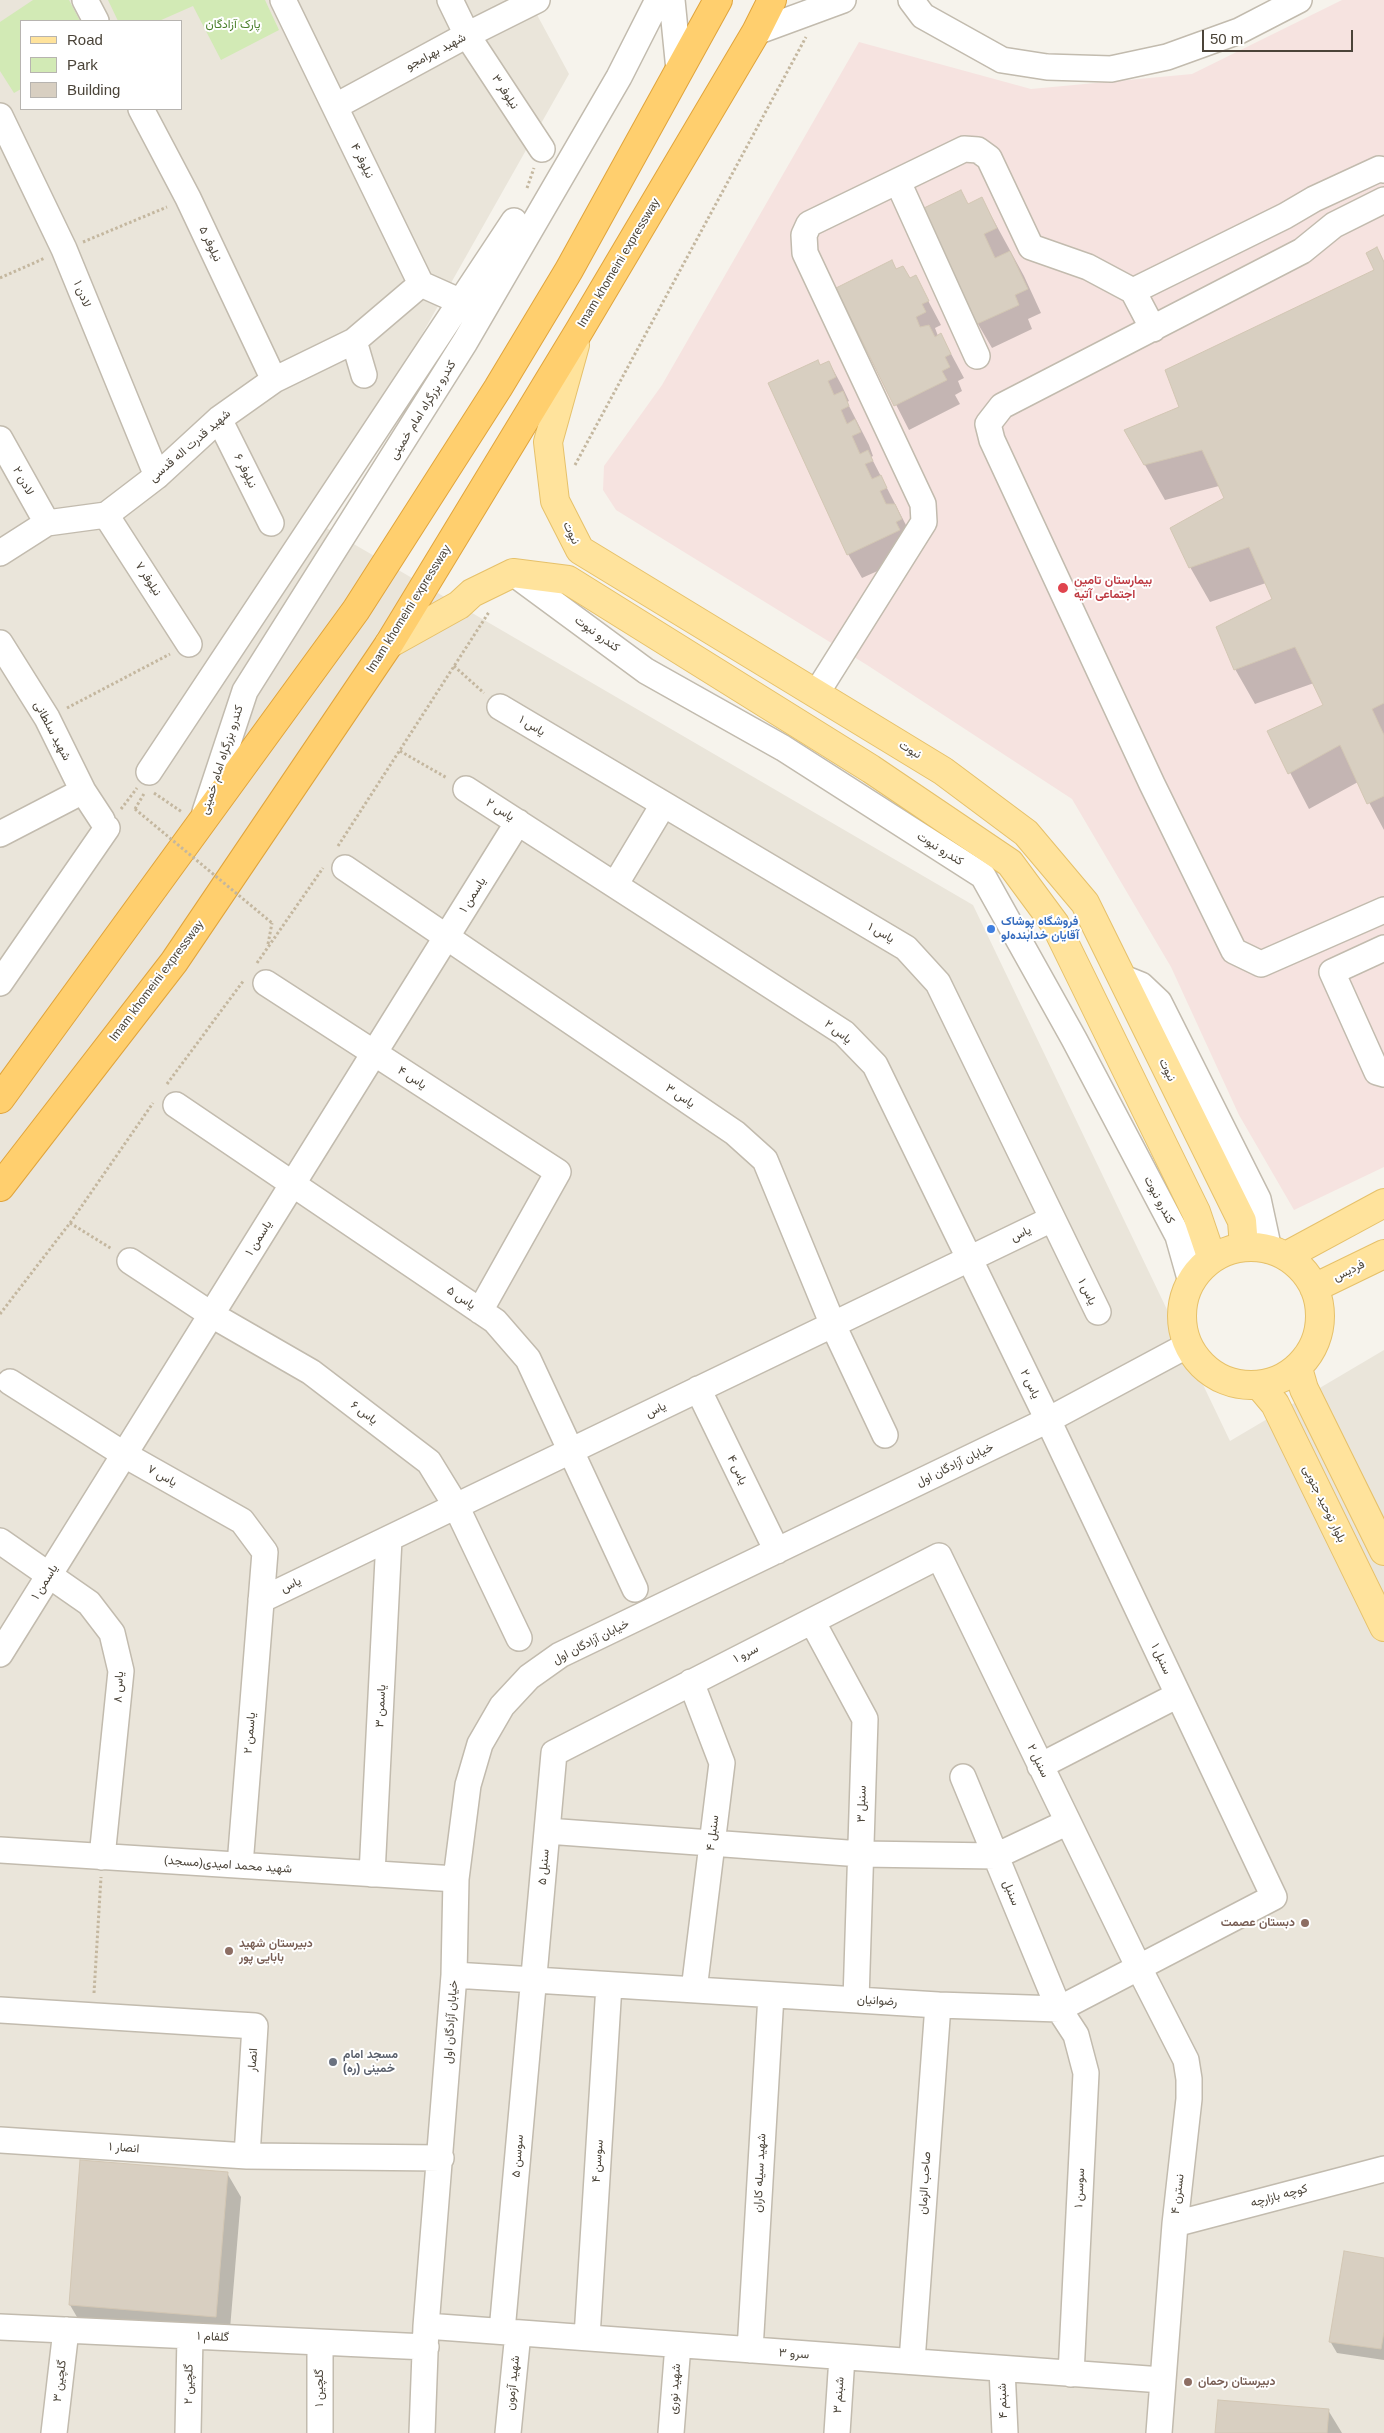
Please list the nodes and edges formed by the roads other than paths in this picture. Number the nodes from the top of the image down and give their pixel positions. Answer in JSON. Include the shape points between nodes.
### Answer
{"nodes":[{"id":1,"x":85,"y":0,"type":"edge"},
{"id":2,"x":283,"y":0,"type":"edge"},
{"id":3,"x":450,"y":0,"type":"edge"},
{"id":4,"x":537,"y":0,"type":"edge"},
{"id":5,"x":658,"y":0,"type":"edge"},
{"id":6,"x":672,"y":0,"type":"edge"},
{"id":7,"x":718,"y":0,"type":"edge"},
{"id":8,"x":772,"y":0,"type":"edge"},
{"id":9,"x":911,"y":0,"type":"edge"},
{"id":10,"x":1299,"y":0,"type":"edge"},
{"id":11,"x":832,"y":5,"type":"edge"},
{"id":12,"x":95,"y":20,"type":"edge"},
{"id":13,"x":756,"y":32,"type":"junction"},
{"id":14,"x":467,"y":35,"type":"junction"},
{"id":15,"x":679,"y":70,"type":"junction"},
{"id":16,"x":336,"y":106,"type":"junction"},
{"id":17,"x":143,"y":110,"type":"edge"},
{"id":18,"x":0,"y":116,"type":"edge"},
{"id":19,"x":542,"y":149,"type":"road end"},
{"id":20,"x":1384,"y":170,"type":"edge"},
{"id":21,"x":898,"y":182,"type":"junction"},
{"id":22,"x":1384,"y":200,"type":"edge"},
{"id":23,"x":1285,"y":216,"type":"junction"},
{"id":24,"x":514,"y":221,"type":"road end"},
{"id":25,"x":1302,"y":251,"type":"junction"},
{"id":26,"x":421,"y":284,"type":"junction"},
{"id":27,"x":1133,"y":291,"type":"junction"},
{"id":28,"x":460,"y":301,"type":"junction"},
{"id":29,"x":1153,"y":329,"type":"junction"},
{"id":30,"x":579,"y":331,"type":"junction"},
{"id":31,"x":354,"y":342,"type":"junction"},
{"id":32,"x":977,"y":356,"type":"dead end"},
{"id":33,"x":364,"y":375,"type":"dead end"},
{"id":34,"x":274,"y":380,"type":"junction"},
{"id":35,"x":219,"y":419,"type":"junction"},
{"id":36,"x":0,"y":439,"type":"edge"},
{"id":37,"x":157,"y":476,"type":"junction"},
{"id":38,"x":106,"y":515,"type":"junction"},
{"id":39,"x":46,"y":523,"type":"junction"},
{"id":40,"x":271,"y":523,"type":"dead end"},
{"id":41,"x":0,"y":553,"type":"edge"},
{"id":42,"x":513,"y":573,"type":"junction"},
{"id":43,"x":0,"y":643,"type":"edge"},
{"id":44,"x":189,"y":644,"type":"road end"},
{"id":45,"x":389,"y":644,"type":"junction"},
{"id":46,"x":816,"y":694,"type":"junction"},
{"id":47,"x":500,"y":707,"type":"road end"},
{"id":48,"x":149,"y":772,"type":"road end"},
{"id":49,"x":466,"y":789,"type":"road end"},
{"id":50,"x":83,"y":791,"type":"junction"},
{"id":51,"x":663,"y":805,"type":"junction"},
{"id":52,"x":518,"y":822,"type":"junction"},
{"id":53,"x":201,"y":825,"type":"junction"},
{"id":54,"x":0,"y":834,"type":"edge"},
{"id":55,"x":336,"y":860,"type":"road end"},
{"id":56,"x":615,"y":885,"type":"junction"},
{"id":57,"x":1384,"y":910,"type":"edge"},
{"id":58,"x":448,"y":936,"type":"junction"},
{"id":59,"x":1383,"y":952,"type":"edge"},
{"id":60,"x":255,"y":976,"type":"road end"},
{"id":61,"x":0,"y":982,"type":"edge"},
{"id":62,"x":374,"y":1054,"type":"junction"},
{"id":63,"x":1384,"y":1074,"type":"edge"},
{"id":64,"x":166,"y":1096,"type":"road end"},
{"id":65,"x":0,"y":1099,"type":"edge"},
{"id":66,"x":293,"y":1184,"type":"junction"},
{"id":67,"x":0,"y":1187,"type":"edge"},
{"id":68,"x":1384,"y":1203,"type":"edge"},
{"id":69,"x":1052,"y":1219,"type":"junction"},
{"id":70,"x":1266,"y":1251,"type":"junction"},
{"id":71,"x":1384,"y":1254,"type":"edge"},
{"id":72,"x":970,"y":1259,"type":"junction"},
{"id":73,"x":1212,"y":1259,"type":"junction"},
{"id":74,"x":130,"y":1261,"type":"road end"},
{"id":75,"x":1191,"y":1282,"type":"junction"},
{"id":76,"x":1314,"y":1288,"type":"junction"},
{"id":77,"x":480,"y":1311,"type":"junction"},
{"id":78,"x":1098,"y":1312,"type":"dead end"},
{"id":79,"x":212,"y":1315,"type":"junction"},
{"id":80,"x":833,"y":1325,"type":"junction"},
{"id":81,"x":1188,"y":1345,"type":"junction"},
{"id":82,"x":1298,"y":1368,"type":"junction"},
{"id":83,"x":10,"y":1382,"type":"dead end"},
{"id":84,"x":1259,"y":1385,"type":"junction"},
{"id":85,"x":698,"y":1390,"type":"junction"},
{"id":86,"x":1048,"y":1420,"type":"junction"},
{"id":87,"x":885,"y":1435,"type":"dead end"},
{"id":88,"x":572,"y":1450,"type":"junction"},
{"id":89,"x":125,"y":1455,"type":"junction"},
{"id":90,"x":456,"y":1506,"type":"junction"},
{"id":91,"x":389,"y":1539,"type":"junction"},
{"id":92,"x":0,"y":1541,"type":"edge"},
{"id":93,"x":776,"y":1551,"type":"junction"},
{"id":94,"x":1384,"y":1551,"type":"edge"},
{"id":95,"x":939,"y":1556,"type":"joint"},
{"id":96,"x":50,"y":1574,"type":"junction"},
{"id":97,"x":635,"y":1589,"type":"dead end"},
{"id":98,"x":261,"y":1600,"type":"junction"},
{"id":99,"x":812,"y":1621,"type":"junction"},
{"id":100,"x":1384,"y":1627,"type":"edge"},
{"id":101,"x":519,"y":1638,"type":"dead end"},
{"id":102,"x":0,"y":1654,"type":"edge"},
{"id":103,"x":691,"y":1682,"type":"junction"},
{"id":104,"x":1178,"y":1695,"type":"junction"},
{"id":105,"x":554,"y":1753,"type":"joint"},
{"id":106,"x":1040,"y":1766,"type":"junction"},
{"id":107,"x":964,"y":1777,"type":"dead end"},
{"id":108,"x":1068,"y":1822,"type":"junction"},
{"id":109,"x":548,"y":1831,"type":"junction"},
{"id":110,"x":712,"y":1842,"type":"junction"},
{"id":111,"x":0,"y":1850,"type":"edge"},
{"id":112,"x":861,"y":1854,"type":"junction"},
{"id":113,"x":996,"y":1856,"type":"junction"},
{"id":114,"x":102,"y":1857,"type":"junction"},
{"id":115,"x":240,"y":1865,"type":"junction"},
{"id":116,"x":372,"y":1874,"type":"junction"},
{"id":117,"x":456,"y":1879,"type":"junction"},
{"id":118,"x":1138,"y":1966,"type":"junction"},
{"id":119,"x":454,"y":1975,"type":"junction"},
{"id":120,"x":534,"y":1980,"type":"junction"},
{"id":121,"x":609,"y":1985,"type":"junction"},
{"id":122,"x":694,"y":1990,"type":"junction"},
{"id":123,"x":771,"y":1994,"type":"junction"},
{"id":124,"x":856,"y":2000,"type":"junction"},
{"id":125,"x":938,"y":2005,"type":"junction"},
{"id":126,"x":1059,"y":2009,"type":"junction"},
{"id":127,"x":0,"y":2010,"type":"edge"},
{"id":128,"x":0,"y":2140,"type":"edge"},
{"id":129,"x":247,"y":2156,"type":"junction"},
{"id":130,"x":441,"y":2158,"type":"junction"},
{"id":131,"x":1384,"y":2169,"type":"edge"},
{"id":132,"x":1175,"y":2224,"type":"junction"},
{"id":133,"x":0,"y":2327,"type":"edge"},
{"id":134,"x":66,"y":2330,"type":"junction"},
{"id":135,"x":510,"y":2332,"type":"junction"},
{"id":136,"x":190,"y":2336,"type":"junction"},
{"id":137,"x":426,"y":2336,"type":"junction"},
{"id":138,"x":587,"y":2337,"type":"junction"},
{"id":139,"x":320,"y":2342,"type":"junction"},
{"id":140,"x":678,"y":2345,"type":"junction"},
{"id":141,"x":750,"y":2350,"type":"junction"},
{"id":142,"x":842,"y":2357,"type":"junction"},
{"id":143,"x":912,"y":2361,"type":"junction"},
{"id":144,"x":1002,"y":2369,"type":"junction"},
{"id":145,"x":1071,"y":2374,"type":"junction"},
{"id":146,"x":1162,"y":2380,"type":"junction"},
{"id":147,"x":54,"y":2433,"type":"edge"},
{"id":148,"x":188,"y":2433,"type":"edge"},
{"id":149,"x":320,"y":2433,"type":"edge"},
{"id":150,"x":422,"y":2433,"type":"edge"},
{"id":151,"x":508,"y":2433,"type":"edge"},
{"id":152,"x":672,"y":2433,"type":"edge"},
{"id":153,"x":837,"y":2433,"type":"edge"},
{"id":154,"x":1005,"y":2433,"type":"edge"},
{"id":155,"x":1159,"y":2433,"type":"edge"}],
"edges":[{"from":1,"to":12,"type":"street"},
{"from":2,"to":16,"type":"street","name":"نیلوفر ۴"},
{"from":3,"to":14,"type":"street","name":"نیلوفر ۳"},
{"from":4,"to":14,"type":"street","name":"شهید بهرامجو"},
{"from":5,"to":53,"type":"street","name":"کندرو بزرگراه امام خمینی","via":[[619,78],[465,342],[245,691]]},
{"from":6,"to":15,"type":"street"},
{"from":7,"to":15,"type":"highway"},
{"from":8,"to":13,"type":"highway","name":"Imam khomeini expressway"},
{"from":9,"to":10,"type":"street","via":[[922,16],[1002,60],[1047,67],[1111,69],[1167,57],[1239,31]]},
{"from":11,"to":13,"type":"street"},
{"from":13,"to":30,"type":"highway","name":"Imam khomeini expressway"},
{"from":14,"to":16,"type":"street","name":"شهید بهرامجو"},
{"from":14,"to":19,"type":"street","name":"نیلوفر ۳"},
{"from":15,"to":53,"type":"highway","via":[[569,270],[498,388],[356,610]]},
{"from":16,"to":26,"type":"street","name":"نیلوفر ۴"},
{"from":17,"to":34,"type":"street","name":"نیلوفر ۵"},
{"from":18,"to":37,"type":"street","name":"لادن ۱","via":[[64,249]]},
{"from":20,"to":23,"type":"street","via":[[1378,168]]},
{"from":21,"to":27,"type":"street","via":[[964,149],[978,150],[989,158],[1031,247],[1088,267]]},
{"from":21,"to":32,"type":"street"},
{"from":21,"to":46,"type":"street","via":[[809,224],[804,235],[805,253],[923,504],[924,522]]},
{"from":22,"to":25,"type":"street","via":[[1334,225]]},
{"from":23,"to":25,"type":"street"},
{"from":23,"to":27,"type":"street"},
{"from":24,"to":28,"type":"street"},
{"from":25,"to":29,"type":"street"},
{"from":26,"to":28,"type":"street"},
{"from":26,"to":31,"type":"street","name":"شهید قدرت اله قدسی"},
{"from":27,"to":29,"type":"street"},
{"from":28,"to":48,"type":"street"},
{"from":29,"to":57,"type":"street","via":[[1002,406],[988,424],[992,440],[1152,784],[1234,951],[1261,964]]},
{"from":30,"to":45,"type":"highway","name":"Imam khomeini expressway"},
{"from":30,"to":46,"type":"main road","name":"نبوت","via":[[548,442],[555,501],[580,550]]},
{"from":31,"to":33,"type":"street"},
{"from":31,"to":34,"type":"street","name":"شهید قدرت اله قدسی"},
{"from":34,"to":35,"type":"street","name":"شهید قدرت اله قدسی"},
{"from":35,"to":37,"type":"street","name":"شهید قدرت اله قدسی"},
{"from":35,"to":40,"type":"street","name":"نیلوفر ۶"},
{"from":36,"to":39,"type":"street","name":"لادن ۲"},
{"from":37,"to":38,"type":"street","name":"شهید قدرت اله قدسی"},
{"from":38,"to":39,"type":"street","name":"شهید قدرت اله قدسی"},
{"from":38,"to":44,"type":"street","name":"نیلوفر ۷"},
{"from":39,"to":41,"type":"street","name":"شهید قدرت اله قدسی"},
{"from":42,"to":45,"type":"main road","via":[[472,593],[459,605]]},
{"from":42,"to":73,"type":"main road","via":[[568,580],[870,769],[1010,863],[1055,924],[1196,1212]]},
{"from":42,"to":75,"type":"street","name":"کندرو نبوت","via":[[646,671],[783,748],[983,876],[1178,1236]]},
{"from":43,"to":50,"type":"street","name":"شهید سلطانی","via":[[47,718]]},
{"from":45,"to":67,"type":"highway","name":"Imam khomeini expressway","via":[[174,962]]},
{"from":46,"to":70,"type":"main road","name":"نبوت","via":[[943,771],[1026,834],[1085,903],[1242,1222]]},
{"from":47,"to":51,"type":"street","name":"یاس ۱"},
{"from":49,"to":52,"type":"street","name":"یاس ۲"},
{"from":50,"to":54,"type":"street"},
{"from":50,"to":61,"type":"street","name":"شهید سلطانی","via":[[104,824]]},
{"from":51,"to":56,"type":"street"},
{"from":51,"to":69,"type":"street","name":"یاس ۱","via":[[906,948],[938,982]]},
{"from":52,"to":56,"type":"street","name":"یاس ۲"},
{"from":52,"to":58,"type":"street","name":"یاسمن ۱"},
{"from":53,"to":65,"type":"highway"},
{"from":55,"to":58,"type":"street","name":"یاس ۳"},
{"from":56,"to":72,"type":"street","name":"یاس ۲","via":[[844,1033],[875,1065]]},
{"from":58,"to":62,"type":"street","name":"یاسمن ۱"},
{"from":58,"to":80,"type":"street","name":"یاس ۳","via":[[735,1133],[764,1160]]},
{"from":59,"to":63,"type":"street","via":[[1332,972],[1377,1072]]},
{"from":60,"to":62,"type":"street","name":"یاس ۴"},
{"from":62,"to":66,"type":"street","name":"یاسمن ۱"},
{"from":62,"to":77,"type":"street","name":"یاس ۴","via":[[558,1172]]},
{"from":64,"to":66,"type":"street","name":"یاس ۵"},
{"from":66,"to":77,"type":"street","name":"یاس ۵"},
{"from":66,"to":79,"type":"street","name":"یاسمن ۱"},
{"from":68,"to":70,"type":"main road"},
{"from":69,"to":72,"type":"street","name":"یاس"},
{"from":69,"to":78,"type":"street","name":"یاس ۱"},
{"from":70,"to":73,"type":"main road","via":[[1223,1253]]},
{"from":70,"to":76,"type":"main road","via":[[1303,1270]]},
{"from":71,"to":76,"type":"main road","name":"فردیس"},
{"from":72,"to":80,"type":"street","name":"یاس"},
{"from":72,"to":86,"type":"street","name":"یاس ۲"},
{"from":73,"to":75,"type":"main road"},
{"from":74,"to":79,"type":"street","name":"یاس ۶"},
{"from":75,"to":81,"type":"main road","via":[[1184,1302],[1183,1324]]},
{"from":76,"to":82,"type":"main road","via":[[1320,1309],[1319,1330],[1311,1350]]},
{"from":77,"to":88,"type":"street","name":"یاس ۵","via":[[495,1321],[528,1359]]},
{"from":79,"to":89,"type":"street","name":"یاسمن ۱"},
{"from":79,"to":90,"type":"street","name":"یاس ۶","via":[[311,1372],[429,1462]]},
{"from":80,"to":85,"type":"street","name":"یاس"},
{"from":80,"to":87,"type":"street","name":"یاس ۳"},
{"from":81,"to":84,"type":"main road","via":[[1200,1363],[1217,1377],[1237,1384]]},
{"from":81,"to":86,"type":"street","name":"خیابان آزادگان اول"},
{"from":82,"to":84,"type":"main road","via":[[1280,1380]]},
{"from":82,"to":94,"type":"main road","via":[[1304,1389]]},
{"from":83,"to":89,"type":"street","name":"یاس ۷"},
{"from":84,"to":100,"type":"main road","name":"بلوار توحید جنوبی","via":[[1275,1404]]},
{"from":85,"to":88,"type":"street","name":"یاس"},
{"from":85,"to":93,"type":"street","name":"یاس ۴"},
{"from":86,"to":93,"type":"street","name":"خیابان آزادگان اول"},
{"from":86,"to":104,"type":"street","name":"سنبل ۱"},
{"from":88,"to":90,"type":"street","name":"یاس"},
{"from":88,"to":97,"type":"street","name":"یاس ۵"},
{"from":89,"to":96,"type":"street","name":"یاسمن ۱"},
{"from":89,"to":98,"type":"street","name":"یاس ۷","via":[[242,1521],[265,1552]]},
{"from":90,"to":91,"type":"street","name":"یاس"},
{"from":90,"to":101,"type":"street","name":"یاس ۶"},
{"from":91,"to":98,"type":"street","name":"یاس"},
{"from":91,"to":116,"type":"street","name":"یاسمن ۳"},
{"from":92,"to":96,"type":"street","name":"یاس ۸"},
{"from":93,"to":117,"type":"street","name":"خیابان آزادگان اول","via":[[560,1655],[529,1677],[502,1706],[480,1744],[468,1785]]},
{"from":95,"to":99,"type":"street","name":"سرو ۱"},
{"from":95,"to":106,"type":"street","name":"سنبل ۲"},
{"from":96,"to":102,"type":"street","name":"یاسمن ۱"},
{"from":96,"to":114,"type":"street","name":"یاس ۸","via":[[89,1603],[112,1633],[121,1671]]},
{"from":98,"to":115,"type":"street","name":"یاسمن ۲"},
{"from":99,"to":103,"type":"street","name":"سرو ۱"},
{"from":99,"to":112,"type":"street","name":"سنبل ۳","via":[[865,1720]]},
{"from":103,"to":105,"type":"street","name":"سرو ۱"},
{"from":103,"to":110,"type":"street","name":"سنبل ۴","via":[[722,1763]]},
{"from":104,"to":106,"type":"street"},
{"from":104,"to":118,"type":"street","name":"سنبل ۱","via":[[1274,1897]]},
{"from":105,"to":109,"type":"street","name":"سنبل ۵"},
{"from":106,"to":108,"type":"street","name":"سنبل ۲"},
{"from":107,"to":113,"type":"street","name":"سنبل"},
{"from":108,"to":113,"type":"street"},
{"from":108,"to":118,"type":"street","name":"سنبل ۲"},
{"from":109,"to":110,"type":"street"},
{"from":109,"to":120,"type":"street","name":"سنبل ۵"},
{"from":110,"to":112,"type":"street"},
{"from":110,"to":122,"type":"street","name":"سنبل ۴"},
{"from":111,"to":114,"type":"street","name":"(مسجد)شهید محمد امیدی"},
{"from":112,"to":113,"type":"street"},
{"from":112,"to":124,"type":"street","name":"سنبل ۳"},
{"from":113,"to":126,"type":"street","name":"سنبل"},
{"from":114,"to":115,"type":"street","name":"(مسجد)شهید محمد امیدی"},
{"from":115,"to":116,"type":"street","name":"(مسجد)شهید محمد امیدی"},
{"from":116,"to":117,"type":"street","name":"(مسجد)شهید محمد امیدی"},
{"from":117,"to":119,"type":"street","name":"خیابان آزادگان اول"},
{"from":118,"to":126,"type":"street"},
{"from":118,"to":132,"type":"street","name":"نسترن ۴","via":[[1179,2044],[1190,2079]]},
{"from":119,"to":120,"type":"street","name":"رضوانیان"},
{"from":119,"to":130,"type":"street","name":"خیابان آزادگان اول"},
{"from":120,"to":121,"type":"street","name":"رضوانیان"},
{"from":120,"to":135,"type":"street","name":"سوسن ۵"},
{"from":121,"to":122,"type":"street","name":"رضوانیان"},
{"from":121,"to":138,"type":"street","name":"سوسن ۴"},
{"from":122,"to":123,"type":"street","name":"رضوانیان"},
{"from":123,"to":124,"type":"street","name":"رضوانیان"},
{"from":123,"to":141,"type":"street","name":"شهید سیله کاران"},
{"from":124,"to":125,"type":"street","name":"رضوانیان"},
{"from":125,"to":126,"type":"street","name":"رضوانیان"},
{"from":125,"to":143,"type":"street","name":"صاحب الزمان"},
{"from":126,"to":145,"type":"street","name":"سوسن ۱","via":[[1076,2035],[1086,2073]]},
{"from":127,"to":129,"type":"street","name":"انصار","via":[[256,2026]]},
{"from":128,"to":129,"type":"street","name":"انصار ۱"},
{"from":129,"to":130,"type":"street"},
{"from":130,"to":137,"type":"street","name":"خیابان آزادگان اول"},
{"from":131,"to":132,"type":"street","name":"کوچه بازارچه"},
{"from":132,"to":146,"type":"street","name":"نسترن ۴"},
{"from":133,"to":134,"type":"street","name":"گلفام ۱"},
{"from":134,"to":136,"type":"street","name":"گلفام ۱"},
{"from":134,"to":147,"type":"street","name":"گلچین ۳"},
{"from":135,"to":137,"type":"street","name":"سرو ۳"},
{"from":135,"to":138,"type":"street","name":"سرو ۳"},
{"from":135,"to":151,"type":"street","name":"شهید آزمون"},
{"from":136,"to":139,"type":"street","name":"گلفام ۱"},
{"from":136,"to":148,"type":"street","name":"گلچین ۲"},
{"from":137,"to":139,"type":"street","name":"گلفام ۱"},
{"from":137,"to":150,"type":"street","name":"خیابان آزادگان اول"},
{"from":138,"to":140,"type":"street","name":"سرو ۳"},
{"from":139,"to":149,"type":"street","name":"گلچین ۱"},
{"from":140,"to":141,"type":"street","name":"سرو ۳"},
{"from":140,"to":152,"type":"street","name":"شهید نوری"},
{"from":141,"to":142,"type":"street","name":"سرو ۳"},
{"from":142,"to":143,"type":"street","name":"سرو ۳"},
{"from":142,"to":153,"type":"street","name":"شبنم ۳"},
{"from":143,"to":144,"type":"street","name":"سرو ۳"},
{"from":144,"to":145,"type":"street","name":"سرو ۳"},
{"from":144,"to":154,"type":"street","name":"شبنم ۴"},
{"from":145,"to":146,"type":"street","name":"سرو ۳"},
{"from":146,"to":155,"type":"street","name":"نسترن ۴"}]}
